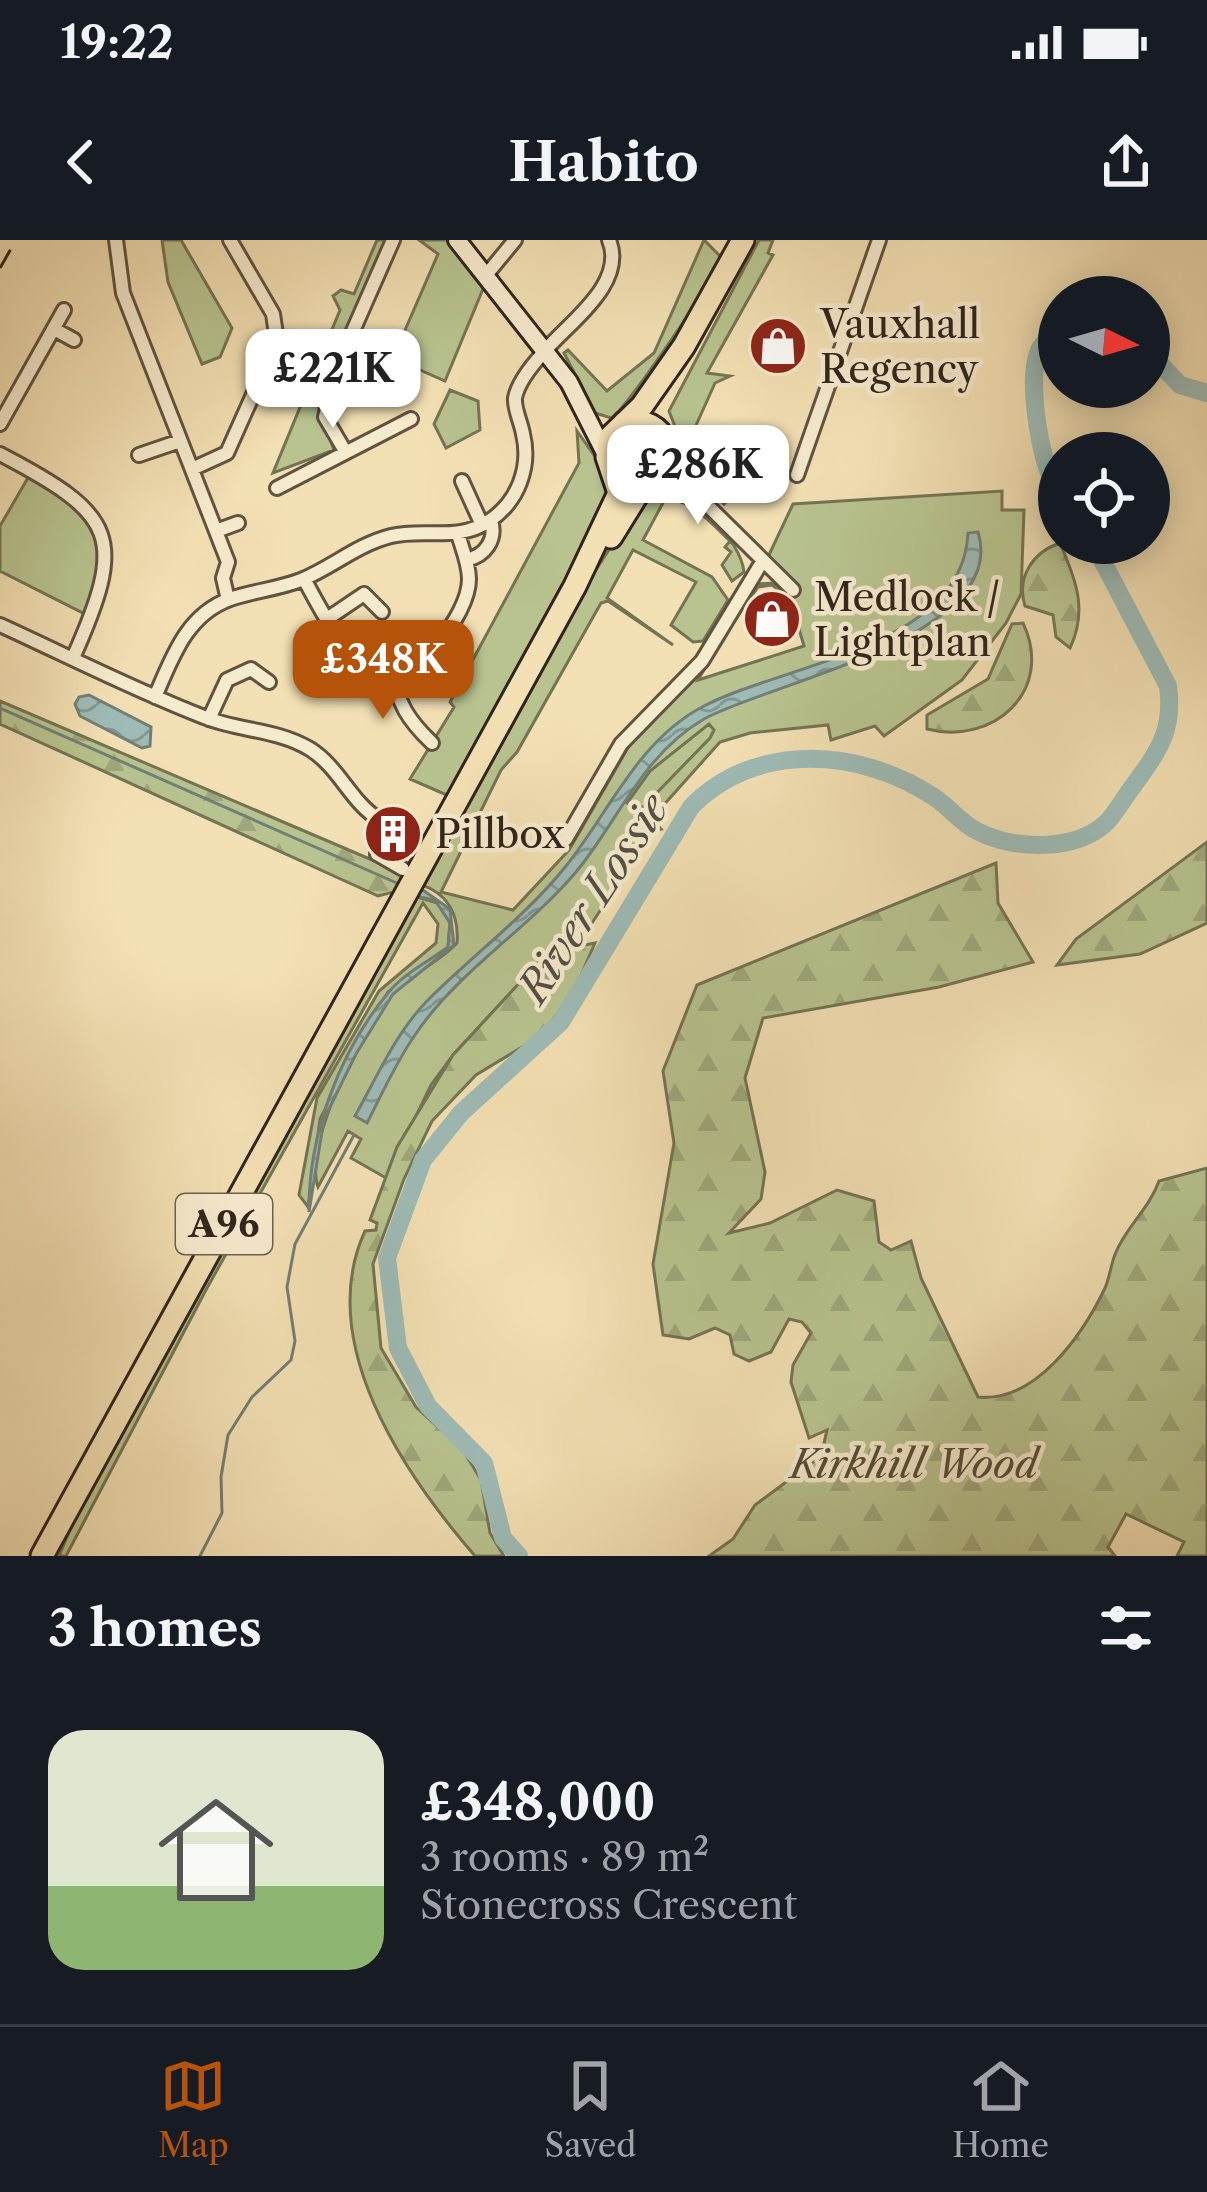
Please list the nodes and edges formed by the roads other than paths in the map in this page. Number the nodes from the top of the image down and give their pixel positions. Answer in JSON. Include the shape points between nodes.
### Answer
{"nodes":[{"id":1,"x":116,"y":240,"type":"edge"},
{"id":2,"x":230,"y":240,"type":"edge"},
{"id":3,"x":392,"y":240,"type":"edge"},
{"id":4,"x":457,"y":240,"type":"edge"},
{"id":5,"x":515,"y":240,"type":"edge"},
{"id":6,"x":610,"y":240,"type":"edge"},
{"id":7,"x":743,"y":240,"type":"edge"},
{"id":8,"x":879,"y":240,"type":"edge"},
{"id":9,"x":487,"y":274,"type":"junction"},
{"id":10,"x":64,"y":310,"type":"dead end"},
{"id":11,"x":54,"y":329,"type":"junction"},
{"id":12,"x":74,"y":340,"type":"dead end"},
{"id":13,"x":684,"y":346,"type":"junction"},
{"id":14,"x":545,"y":350,"type":"junction"},
{"id":15,"x":338,"y":365,"type":"junction"},
{"id":16,"x":375,"y":388,"type":"dead end"},
{"id":17,"x":586,"y":418,"type":"junction"},
{"id":18,"x":411,"y":419,"type":"dead end"},
{"id":19,"x":0,"y":424,"type":"edge"},
{"id":20,"x":620,"y":426,"type":"junction"},
{"id":21,"x":656,"y":426,"type":"junction"},
{"id":22,"x":180,"y":441,"type":"junction"},
{"id":23,"x":668,"y":449,"type":"junction"},
{"id":24,"x":345,"y":452,"type":"junction"},
{"id":25,"x":0,"y":454,"type":"edge"},
{"id":26,"x":139,"y":455,"type":"dead end"},
{"id":27,"x":612,"y":466,"type":"junction"},
{"id":28,"x":192,"y":470,"type":"junction"},
{"id":29,"x":797,"y":475,"type":"dead end"},
{"id":30,"x":649,"y":480,"type":"junction"},
{"id":31,"x":462,"y":481,"type":"dead end"},
{"id":32,"x":688,"y":487,"type":"junction"},
{"id":33,"x":277,"y":488,"type":"dead end"},
{"id":34,"x":486,"y":522,"type":"junction"},
{"id":35,"x":238,"y":523,"type":"dead end"},
{"id":36,"x":217,"y":530,"type":"junction"},
{"id":37,"x":458,"y":534,"type":"junction"},
{"id":38,"x":466,"y":560,"type":"junction"},
{"id":39,"x":762,"y":562,"type":"junction"},
{"id":40,"x":304,"y":578,"type":"junction"},
{"id":41,"x":574,"y":586,"type":"junction"},
{"id":42,"x":793,"y":590,"type":"dead end"},
{"id":43,"x":228,"y":600,"type":"junction"},
{"id":44,"x":382,"y":612,"type":"dead end"},
{"id":45,"x":327,"y":619,"type":"junction"},
{"id":46,"x":0,"y":625,"type":"edge"},
{"id":47,"x":73,"y":658,"type":"junction"},
{"id":48,"x":393,"y":670,"type":"junction"},
{"id":49,"x":269,"y":682,"type":"dead end"},
{"id":50,"x":155,"y":698,"type":"junction"},
{"id":51,"x":209,"y":719,"type":"junction"},
{"id":52,"x":416,"y":728,"type":"junction"},
{"id":53,"x":404,"y":741,"type":"dead end"},
{"id":54,"x":433,"y":742,"type":"dead end"},
{"id":55,"x":358,"y":770,"type":"dead end"},
{"id":56,"x":345,"y":781,"type":"junction"},
{"id":57,"x":566,"y":839,"type":"dead end"},
{"id":58,"x":407,"y":881,"type":"junction"},
{"id":59,"x":42,"y":1556,"type":"edge"}],
"edges":[{"from":1,"to":22,"type":"street","via":[[123,293]]},
{"from":2,"to":28,"type":"street","via":[[274,316],[277,341],[227,452]]},
{"from":3,"to":15,"type":"street"},
{"from":4,"to":9,"type":"street"},
{"from":5,"to":9,"type":"street"},
{"from":6,"to":14,"type":"street","via":[[603,285]]},
{"from":7,"to":13,"type":"highway","number":"A96"},
{"from":8,"to":29,"type":"street"},
{"from":9,"to":14,"type":"street"},
{"from":10,"to":11,"type":"street"},
{"from":11,"to":12,"type":"street"},
{"from":11,"to":19,"type":"street"},
{"from":13,"to":20,"type":"highway","number":"A96"},
{"from":13,"to":21,"type":"highway","number":"A96"},
{"from":14,"to":17,"type":"street"},
{"from":14,"to":34,"type":"street","via":[[514,403],[526,447],[520,483]]},
{"from":15,"to":16,"type":"street"},
{"from":15,"to":24,"type":"street","via":[[326,417]]},
{"from":17,"to":20,"type":"street"},
{"from":17,"to":27,"type":"street"},
{"from":18,"to":24,"type":"street"},
{"from":20,"to":21,"type":"highway"},
{"from":20,"to":27,"type":"highway","number":"A96"},
{"from":21,"to":23,"type":"highway"},
{"from":22,"to":26,"type":"street"},
{"from":22,"to":28,"type":"street"},
{"from":23,"to":30,"type":"highway","number":"A96"},
{"from":23,"to":32,"type":"street"},
{"from":24,"to":33,"type":"street"},
{"from":25,"to":47,"type":"street","via":[[79,500],[101,533],[104,584]]},
{"from":27,"to":30,"type":"highway"},
{"from":27,"to":41,"type":"highway","number":"A96","via":[[619,493]]},
{"from":28,"to":36,"type":"street"},
{"from":30,"to":32,"type":"street"},
{"from":30,"to":41,"type":"highway","number":"A96"},
{"from":31,"to":34,"type":"street"},
{"from":32,"to":39,"type":"street"},
{"from":34,"to":37,"type":"street"},
{"from":34,"to":38,"type":"street","via":[[489,546]]},
{"from":35,"to":36,"type":"street"},
{"from":36,"to":43,"type":"street"},
{"from":37,"to":38,"type":"street"},
{"from":37,"to":40,"type":"street","via":[[395,535]]},
{"from":38,"to":48,"type":"street","via":[[466,592],[431,652]]},
{"from":39,"to":42,"type":"street"},
{"from":39,"to":57,"type":"street","via":[[702,661],[622,744]]},
{"from":40,"to":43,"type":"street"},
{"from":40,"to":45,"type":"street"},
{"from":41,"to":58,"type":"highway","number":"A96"},
{"from":43,"to":50,"type":"street","via":[[182,636]]},
{"from":44,"to":45,"type":"street","via":[[364,594]]},
{"from":45,"to":48,"type":"street","via":[[356,656]]},
{"from":46,"to":47,"type":"street"},
{"from":47,"to":50,"type":"street"},
{"from":48,"to":52,"type":"street","via":[[397,697]]},
{"from":49,"to":51,"type":"street","via":[[251,669],[227,680]]},
{"from":50,"to":51,"type":"street"},
{"from":51,"to":56,"type":"street","via":[[280,735],[330,761]]},
{"from":52,"to":53,"type":"street"},
{"from":52,"to":54,"type":"street"},
{"from":55,"to":56,"type":"street"},
{"from":56,"to":58,"type":"street","via":[[380,820],[377,854]]},
{"from":58,"to":59,"type":"highway","number":"A96"}]}
